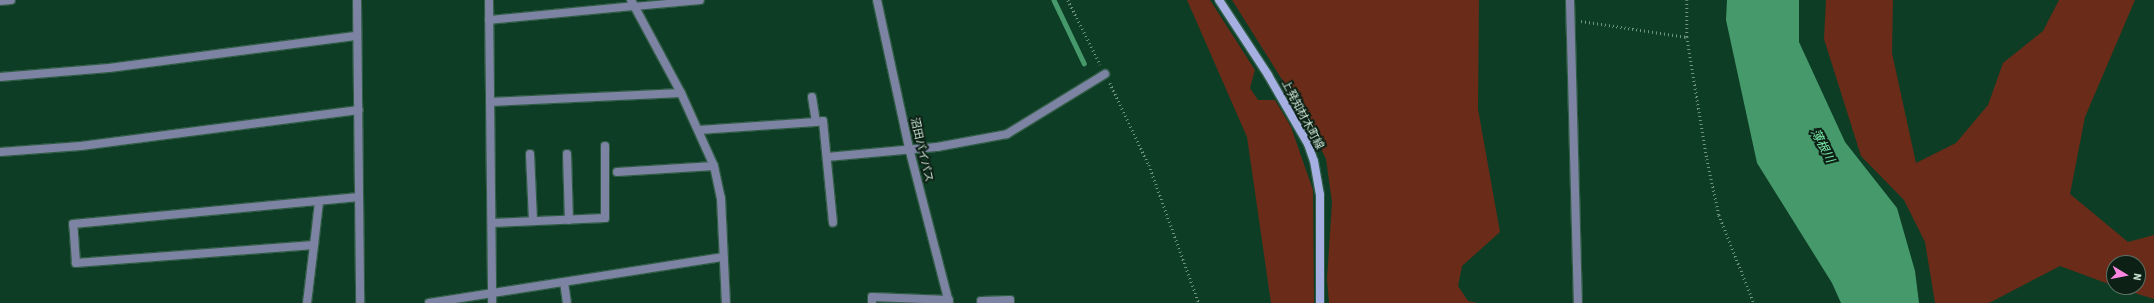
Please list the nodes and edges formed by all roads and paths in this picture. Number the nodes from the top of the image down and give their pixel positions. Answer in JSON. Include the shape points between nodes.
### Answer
{"nodes":[{"id":1,"x":11,"y":0,"type":"edge"},
{"id":2,"x":357,"y":0,"type":"edge"},
{"id":3,"x":489,"y":0,"type":"edge"},
{"id":4,"x":700,"y":0,"type":"edge"},
{"id":5,"x":877,"y":0,"type":"edge"},
{"id":6,"x":1068,"y":0,"type":"edge"},
{"id":7,"x":1219,"y":0,"type":"edge"},
{"id":8,"x":1570,"y":0,"type":"edge"},
{"id":9,"x":1687,"y":0,"type":"edge"},
{"id":10,"x":0,"y":1,"type":"edge"},
{"id":11,"x":632,"y":3,"type":"edge"},
{"id":12,"x":489,"y":20,"type":"junction"},
{"id":13,"x":1570,"y":27,"type":"junction"},
{"id":14,"x":357,"y":36,"type":"junction"},
{"id":15,"x":1687,"y":37,"type":"junction"},
{"id":16,"x":1105,"y":74,"type":"junction"},
{"id":17,"x":0,"y":77,"type":"edge"},
{"id":18,"x":681,"y":93,"type":"junction"},
{"id":19,"x":812,"y":98,"type":"dead end"},
{"id":20,"x":490,"y":102,"type":"junction"},
{"id":21,"x":359,"y":110,"type":"junction"},
{"id":22,"x":816,"y":122,"type":"junction"},
{"id":23,"x":699,"y":130,"type":"junction"},
{"id":24,"x":605,"y":146,"type":"dead end"},
{"id":25,"x":909,"y":148,"type":"junction"},
{"id":26,"x":0,"y":152,"type":"edge"},
{"id":27,"x":530,"y":154,"type":"dead end"},
{"id":28,"x":567,"y":154,"type":"dead end"},
{"id":29,"x":827,"y":157,"type":"junction"},
{"id":30,"x":714,"y":166,"type":"junction"},
{"id":31,"x":617,"y":172,"type":"dead end"},
{"id":32,"x":359,"y":197,"type":"junction"},
{"id":33,"x":319,"y":202,"type":"junction"},
{"id":34,"x":569,"y":220,"type":"junction"},
{"id":35,"x":533,"y":221,"type":"junction"},
{"id":36,"x":492,"y":223,"type":"junction"},
{"id":37,"x":833,"y":223,"type":"dead end"},
{"id":38,"x":314,"y":245,"type":"junction"},
{"id":39,"x":723,"y":257,"type":"junction"},
{"id":40,"x":564,"y":282,"type":"junction"},
{"id":41,"x":492,"y":293,"type":"junction"},
{"id":42,"x":981,"y":301,"type":"dead end"},
{"id":43,"x":949,"y":302,"type":"edge"},
{"id":44,"x":306,"y":303,"type":"edge"},
{"id":45,"x":360,"y":303,"type":"edge"},
{"id":46,"x":429,"y":303,"type":"edge"},
{"id":47,"x":492,"y":303,"type":"edge"},
{"id":48,"x":566,"y":303,"type":"edge"},
{"id":49,"x":726,"y":303,"type":"edge"},
{"id":50,"x":872,"y":303,"type":"edge"},
{"id":51,"x":1010,"y":303,"type":"edge"},
{"id":52,"x":1199,"y":303,"type":"edge"},
{"id":53,"x":1320,"y":303,"type":"edge"},
{"id":54,"x":1578,"y":303,"type":"edge"},
{"id":55,"x":1754,"y":303,"type":"edge"}],
"edges":[{"from":1,"to":10,"type":"street"},
{"from":2,"to":14,"type":"street"},
{"from":3,"to":12,"type":"street"},
{"from":4,"to":11,"type":"lane"},
{"from":5,"to":25,"type":"street","name":"沼田バイパス"},
{"from":6,"to":16,"type":"path"},
{"from":7,"to":53,"type":"main road","name":"上発知材木町線","via":[[1268,75],[1308,144],[1314,161],[1320,195]]},
{"from":8,"to":13,"type":"street"},
{"from":9,"to":15,"type":"path"},
{"from":11,"to":12,"type":"street"},
{"from":11,"to":18,"type":"street"},
{"from":12,"to":20,"type":"street"},
{"from":13,"to":15,"type":"path","via":[[1580,21]]},
{"from":13,"to":54,"type":"street"},
{"from":14,"to":17,"type":"street","via":[[109,68]]},
{"from":14,"to":21,"type":"street"},
{"from":15,"to":55,"type":"path","via":[[1706,159],[1719,215]]},
{"from":16,"to":25,"type":"street","via":[[1007,134],[937,147]]},
{"from":16,"to":52,"type":"path","via":[[1149,165]]},
{"from":18,"to":20,"type":"street"},
{"from":18,"to":23,"type":"street"},
{"from":19,"to":22,"type":"street"},
{"from":20,"to":36,"type":"street"},
{"from":21,"to":26,"type":"street","via":[[81,146]]},
{"from":21,"to":32,"type":"street"},
{"from":22,"to":23,"type":"street"},
{"from":22,"to":29,"type":"street","via":[[823,121]]},
{"from":23,"to":30,"type":"street"},
{"from":24,"to":34,"type":"street","via":[[605,218]]},
{"from":25,"to":29,"type":"street"},
{"from":25,"to":43,"type":"street","name":"沼田バイパス"},
{"from":27,"to":35,"type":"street"},
{"from":28,"to":34,"type":"street"},
{"from":29,"to":37,"type":"street"},
{"from":30,"to":31,"type":"street"},
{"from":30,"to":39,"type":"street","via":[[721,198]]},
{"from":32,"to":33,"type":"street"},
{"from":32,"to":45,"type":"street"},
{"from":33,"to":38,"type":"street"},
{"from":33,"to":38,"type":"street","via":[[73,224],[76,263]]},
{"from":34,"to":35,"type":"street"},
{"from":35,"to":36,"type":"street"},
{"from":36,"to":41,"type":"street"},
{"from":38,"to":44,"type":"street"},
{"from":39,"to":40,"type":"street"},
{"from":39,"to":49,"type":"street"},
{"from":40,"to":41,"type":"street"},
{"from":40,"to":48,"type":"street"},
{"from":41,"to":46,"type":"street"},
{"from":41,"to":47,"type":"street"},
{"from":42,"to":51,"type":"street","via":[[1010,300]]},
{"from":43,"to":50,"type":"street","via":[[872,296]]}]}
